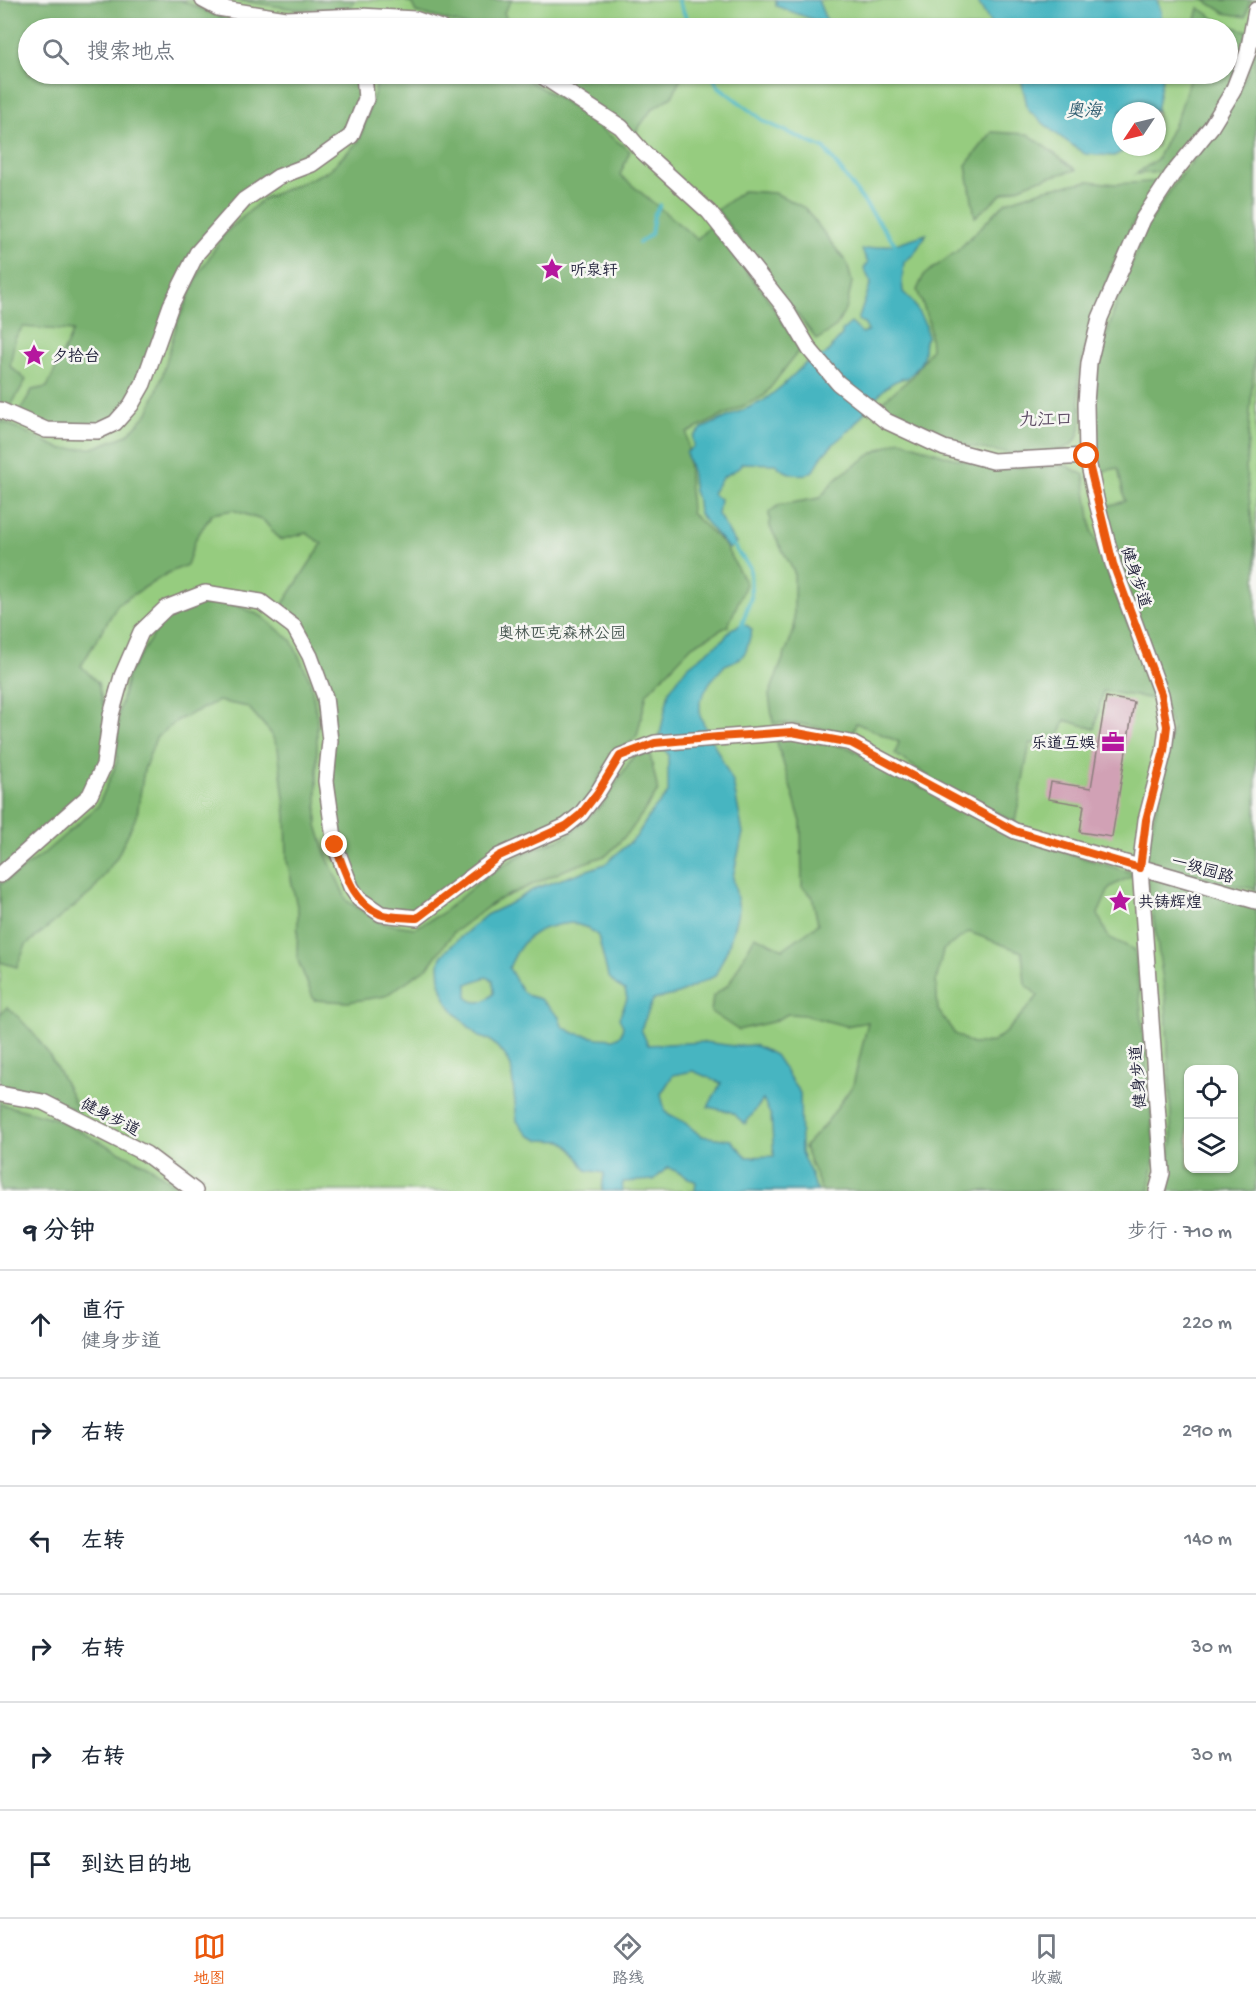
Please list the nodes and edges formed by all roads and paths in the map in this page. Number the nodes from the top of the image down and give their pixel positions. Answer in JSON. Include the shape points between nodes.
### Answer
{"nodes":[{"id":1,"x":203,"y":0,"type":"edge"},
{"id":2,"x":1256,"y":10,"type":"edge"},
{"id":3,"x":280,"y":18,"type":"edge"},
{"id":4,"x":1238,"y":78,"type":"edge"},
{"id":5,"x":365,"y":84,"type":"edge"},
{"id":6,"x":554,"y":84,"type":"edge"},
{"id":7,"x":1236,"y":84,"type":"edge"},
{"id":8,"x":0,"y":410,"type":"edge"},
{"id":9,"x":1087,"y":456,"type":"junction"},
{"id":10,"x":1140,"y":868,"type":"junction"},
{"id":11,"x":0,"y":875,"type":"edge"},
{"id":12,"x":1256,"y":901,"type":"edge"},
{"id":13,"x":0,"y":1094,"type":"edge"},
{"id":14,"x":195,"y":1191,"type":"edge"},
{"id":15,"x":1157,"y":1191,"type":"edge"}],
"edges":[{"from":1,"to":3,"type":"street","via":[[218,8]]},
{"from":2,"to":4,"type":"street","name":"健身步道","via":[[1248,52]]},
{"from":5,"to":8,"type":"street","via":[[366,99],[351,136],[312,164],[278,177],[244,200],[197,253],[171,305],[143,384],[115,423],[98,431],[46,430]]},
{"from":6,"to":9,"type":"street","via":[[621,127],[702,205],[785,308],[815,356],[838,383],[886,421],[944,448],[993,461]]},
{"from":7,"to":9,"type":"street","name":"健身步道","via":[[1211,127],[1143,219],[1100,318],[1089,363]]},
{"from":9,"to":10,"type":"street","name":"健身步道","via":[[1113,564],[1161,694],[1167,726],[1146,820]]},
{"from":10,"to":11,"type":"street","name":"一级园路","via":[[1015,831],[851,743],[792,732],[655,743],[620,756],[598,792],[566,826],[499,856],[417,918],[381,914],[359,899],[335,845],[326,781],[330,741],[326,697],[294,627],[261,602],[206,592],[166,608],[141,632],[122,676],[104,765],[90,795]]},
{"from":10,"to":12,"type":"street","name":"一级园路"},
{"from":10,"to":15,"type":"street","name":"健身步道","via":[[1162,1173]]},
{"from":13,"to":14,"type":"street","name":"健身步道","via":[[43,1102],[146,1154]]}]}
